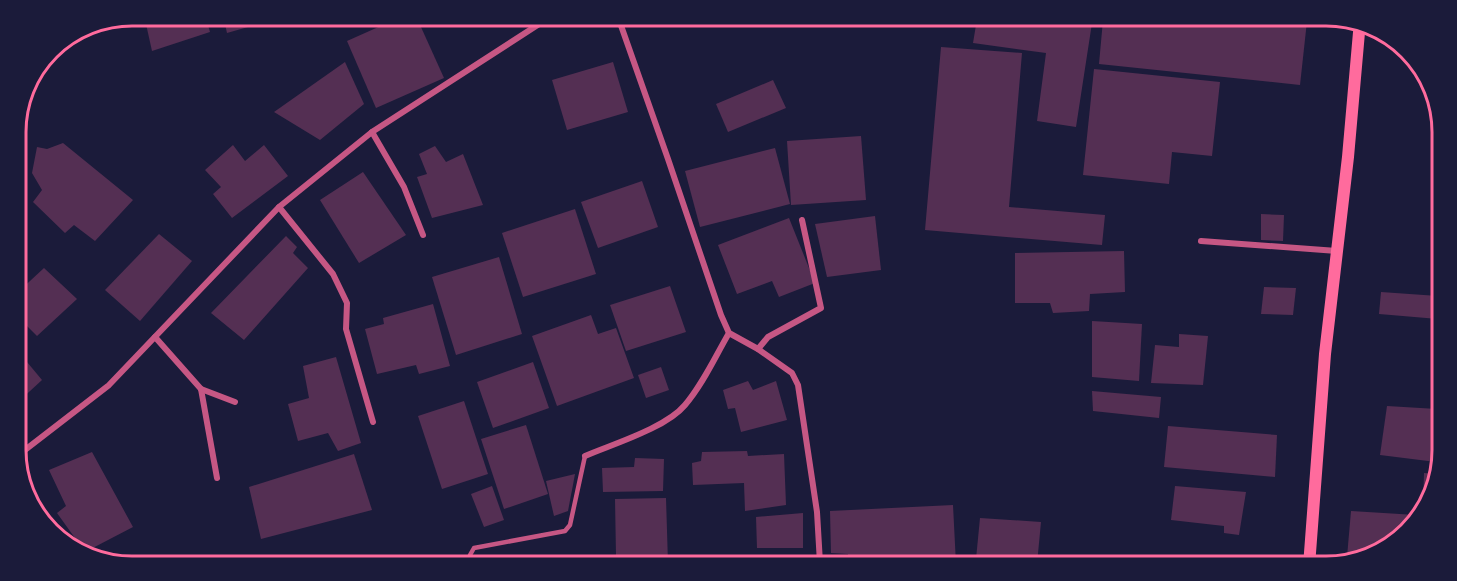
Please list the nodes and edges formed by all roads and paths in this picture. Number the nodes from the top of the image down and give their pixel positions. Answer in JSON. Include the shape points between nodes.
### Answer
{"nodes":[{"id":1,"x":536,"y":26,"type":"edge"},
{"id":2,"x":621,"y":26,"type":"edge"},
{"id":3,"x":1359,"y":31,"type":"edge"},
{"id":4,"x":372,"y":132,"type":"junction"},
{"id":5,"x":279,"y":207,"type":"junction"},
{"id":6,"x":802,"y":220,"type":"dead end"},
{"id":7,"x":423,"y":235,"type":"dead end"},
{"id":8,"x":1201,"y":241,"type":"dead end"},
{"id":9,"x":1337,"y":250,"type":"junction"},
{"id":10,"x":729,"y":333,"type":"junction"},
{"id":11,"x":155,"y":337,"type":"junction"},
{"id":12,"x":758,"y":349,"type":"junction"},
{"id":13,"x":201,"y":388,"type":"junction"},
{"id":14,"x":235,"y":402,"type":"dead end"},
{"id":15,"x":373,"y":422,"type":"dead end"},
{"id":16,"x":26,"y":449,"type":"edge"},
{"id":17,"x":585,"y":456,"type":"joint"},
{"id":18,"x":217,"y":478,"type":"dead end"},
{"id":19,"x":819,"y":555,"type":"edge"},
{"id":20,"x":1310,"y":555,"type":"edge"},
{"id":21,"x":470,"y":556,"type":"edge"}],
"edges":[{"from":1,"to":4,"type":"street"},
{"from":2,"to":10,"type":"street"},
{"from":3,"to":9,"type":"main road"},
{"from":4,"to":5,"type":"street"},
{"from":4,"to":7,"type":"street","via":[[404,187]]},
{"from":5,"to":11,"type":"street"},
{"from":5,"to":15,"type":"street","via":[[333,274],[347,303],[346,329]]},
{"from":6,"to":12,"type":"street","via":[[821,308],[768,337]]},
{"from":8,"to":9,"type":"street"},
{"from":9,"to":20,"type":"main road"},
{"from":10,"to":12,"type":"street"},
{"from":10,"to":17,"type":"street","via":[[684,407],[660,424]]},
{"from":11,"to":13,"type":"street"},
{"from":11,"to":16,"type":"street","via":[[109,385]]},
{"from":12,"to":19,"type":"street","via":[[792,373],[798,385],[817,512]]},
{"from":13,"to":14,"type":"street"},
{"from":13,"to":18,"type":"street"},
{"from":17,"to":21,"type":"lane","via":[[570,525],[565,531],[474,548]]}]}
